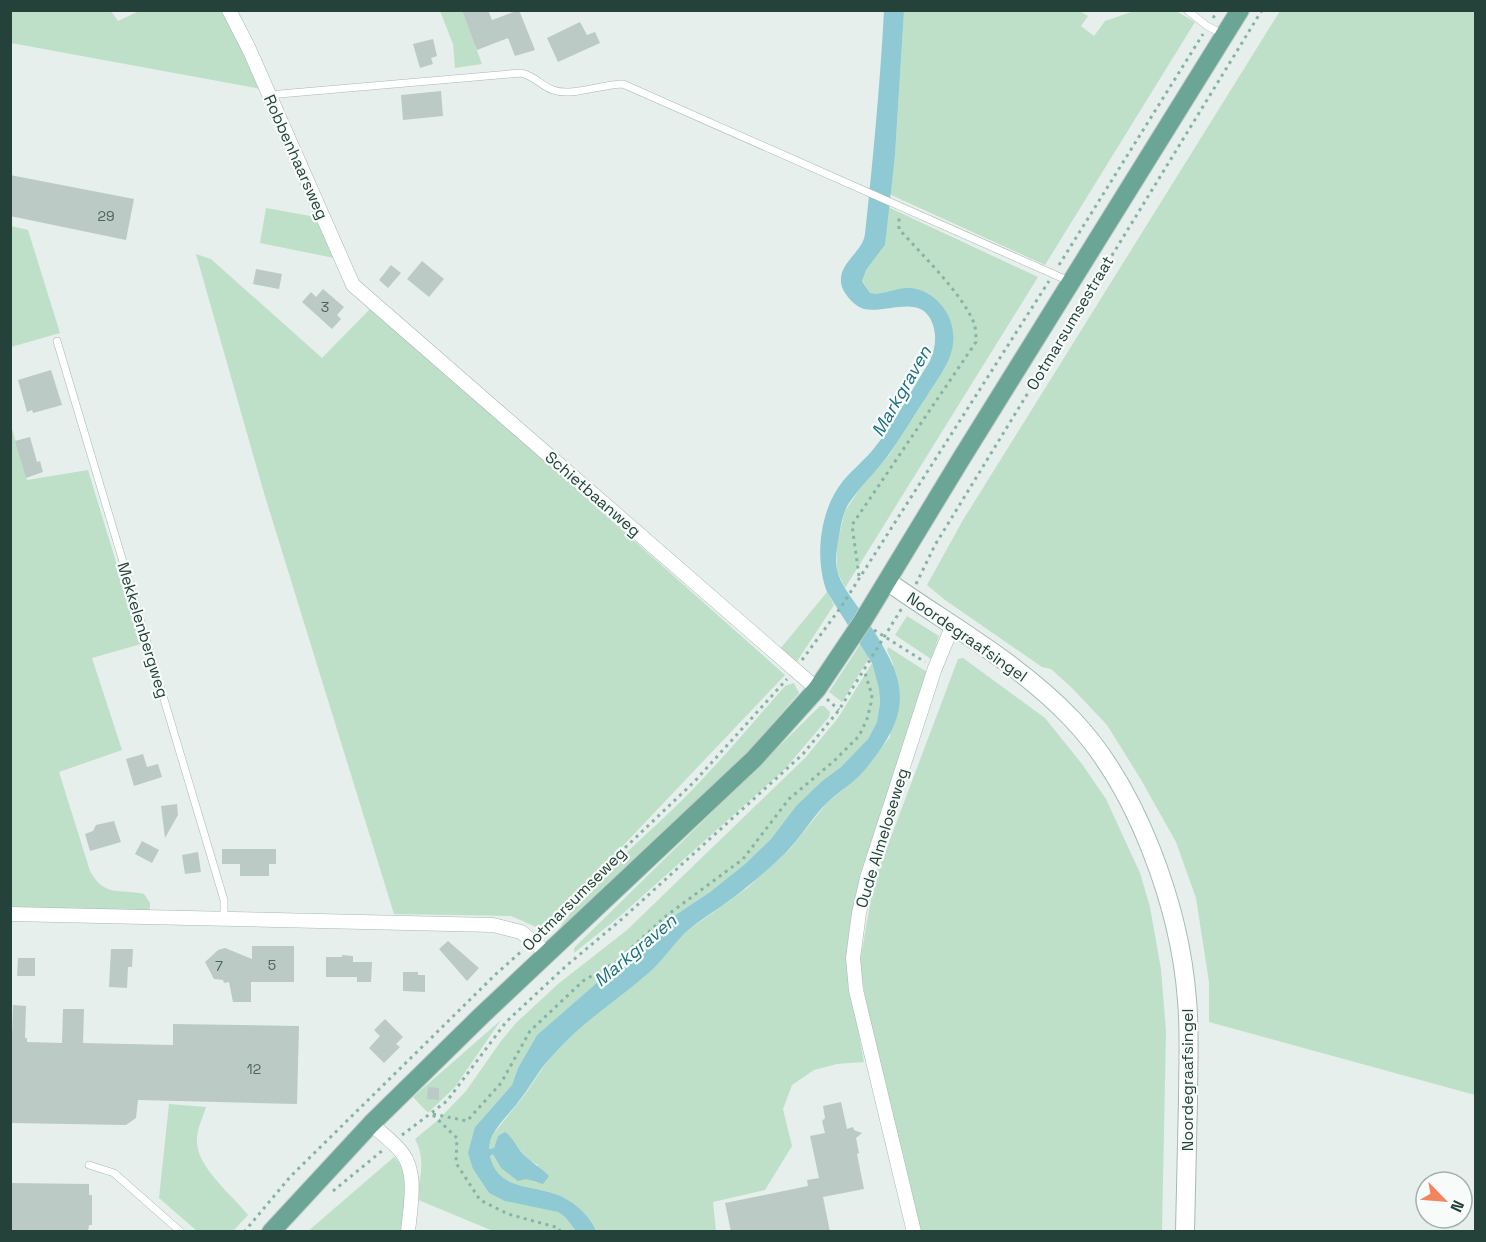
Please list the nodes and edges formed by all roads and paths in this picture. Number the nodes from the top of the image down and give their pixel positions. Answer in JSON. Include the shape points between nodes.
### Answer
{"nodes":[{"id":1,"x":229,"y":10,"type":"edge"},
{"id":2,"x":1187,"y":10,"type":"edge"},
{"id":3,"x":1240,"y":10,"type":"edge"},
{"id":4,"x":1262,"y":10,"type":"edge"},
{"id":5,"x":1225,"y":34,"type":"junction"},
{"id":6,"x":1189,"y":58,"type":"dead end"},
{"id":7,"x":268,"y":95,"type":"junction"},
{"id":8,"x":896,"y":204,"type":"junction"},
{"id":9,"x":1053,"y":274,"type":"junction"},
{"id":10,"x":1071,"y":281,"type":"junction"},
{"id":11,"x":368,"y":300,"type":"joint"},
{"id":12,"x":57,"y":341,"type":"dead end"},
{"id":13,"x":860,"y":578,"type":"junction"},
{"id":14,"x":887,"y":581,"type":"junction"},
{"id":15,"x":909,"y":596,"type":"junction"},
{"id":16,"x":953,"y":625,"type":"junction"},
{"id":17,"x":853,"y":635,"type":"joint"},
{"id":18,"x":884,"y":638,"type":"junction"},
{"id":19,"x":935,"y":668,"type":"junction"},
{"id":20,"x":795,"y":670,"type":"junction"},
{"id":21,"x":864,"y":670,"type":"junction"},
{"id":22,"x":817,"y":689,"type":"junction"},
{"id":23,"x":10,"y":914,"type":"edge"},
{"id":24,"x":224,"y":919,"type":"junction"},
{"id":25,"x":533,"y":941,"type":"junction"},
{"id":26,"x":548,"y":954,"type":"junction"},
{"id":27,"x":432,"y":1114,"type":"junction"},
{"id":28,"x":370,"y":1124,"type":"junction"},
{"id":29,"x":391,"y":1143,"type":"junction"},
{"id":30,"x":89,"y":1165,"type":"dead end"},
{"id":31,"x":330,"y":1194,"type":"dead end"},
{"id":32,"x":181,"y":1232,"type":"edge"},
{"id":33,"x":244,"y":1232,"type":"edge"},
{"id":34,"x":271,"y":1232,"type":"edge"},
{"id":35,"x":408,"y":1232,"type":"edge"},
{"id":36,"x":560,"y":1232,"type":"edge"},
{"id":37,"x":914,"y":1232,"type":"edge"},
{"id":38,"x":1185,"y":1232,"type":"edge"}],
"edges":[{"from":1,"to":7,"type":"street","name":"Robbenhaarsweg"},
{"from":2,"to":5,"type":"lane"},
{"from":3,"to":5,"type":"main road","name":"Ootmarsumsestraat"},
{"from":4,"to":15,"type":"path","name":"Ootmarsumsestraat","via":[[935,545]]},
{"from":5,"to":10,"type":"main road","name":"Ootmarsumsestraat"},
{"from":6,"to":9,"type":"path"},
{"from":7,"to":8,"type":"lane","name":"Ootmarsumsestraat","via":[[521,73],[566,93],[623,84]]},
{"from":7,"to":11,"type":"street","name":"Robbenhaarsweg","via":[[353,285]]},
{"from":8,"to":9,"type":"lane","name":"Ootmarsumsestraat"},
{"from":8,"to":13,"type":"path","via":[[899,229],[953,290],[975,325],[976,342],[852,525]]},
{"from":9,"to":10,"type":"lane","name":"Ootmarsumsestraat"},
{"from":9,"to":13,"type":"path"},
{"from":10,"to":14,"type":"main road","name":"Ootmarsumsestraat"},
{"from":11,"to":20,"type":"street","name":"Schietbaanweg"},
{"from":12,"to":24,"type":"lane","name":"Mekkelenbergweg","via":[[224,900]]},
{"from":13,"to":20,"type":"path","name":"Ootmarsumseweg"},
{"from":14,"to":15,"type":"main road","name":"Noordegraafsingel"},
{"from":14,"to":17,"type":"main road","name":"Ootmarsumsestraat"},
{"from":15,"to":16,"type":"main road","name":"Noordegraafsingel"},
{"from":15,"to":18,"type":"path","name":"Ootmarsumsestraat"},
{"from":16,"to":19,"type":"street","name":"Oude Almeloseweg"},
{"from":16,"to":38,"type":"main road","name":"Noordegraafsingel","via":[[1026,678],[1072,720],[1113,771],[1145,833],[1175,924],[1187,998]]},
{"from":17,"to":22,"type":"main road","name":"Ootmarsumseweg"},
{"from":18,"to":19,"type":"path"},
{"from":18,"to":21,"type":"path"},
{"from":19,"to":37,"type":"street","name":"Oude Almeloseweg","via":[[867,878],[853,958],[856,990]]},
{"from":20,"to":22,"type":"street","name":"Schietbaanweg"},
{"from":20,"to":25,"type":"path","name":"Ootmarsumseweg","via":[[695,781]]},
{"from":21,"to":27,"type":"path","via":[[840,710],[803,754],[506,1022],[447,1101]]},
{"from":21,"to":27,"type":"path","via":[[872,695],[859,736],[789,799],[743,859],[666,916],[616,962],[583,981],[530,1031],[501,1083],[467,1121]]},
{"from":22,"to":26,"type":"main road","name":"Ootmarsumseweg","via":[[754,759]]},
{"from":23,"to":24,"type":"street"},
{"from":24,"to":25,"type":"street","via":[[493,925],[521,932]]},
{"from":25,"to":26,"type":"street"},
{"from":25,"to":33,"type":"path","name":"Ootmarsumseweg","via":[[290,1177]]},
{"from":26,"to":28,"type":"main road","name":"Ootmarsumseweg"},
{"from":27,"to":29,"type":"path"},
{"from":27,"to":36,"type":"path","via":[[457,1138],[456,1163],[480,1200],[508,1214],[559,1228]]},
{"from":28,"to":29,"type":"street"},
{"from":28,"to":34,"type":"main road","name":"Ootmarsumseweg"},
{"from":29,"to":31,"type":"path"},
{"from":29,"to":35,"type":"street","via":[[403,1153],[411,1174]]},
{"from":30,"to":32,"type":"lane","via":[[114,1173]]}]}
